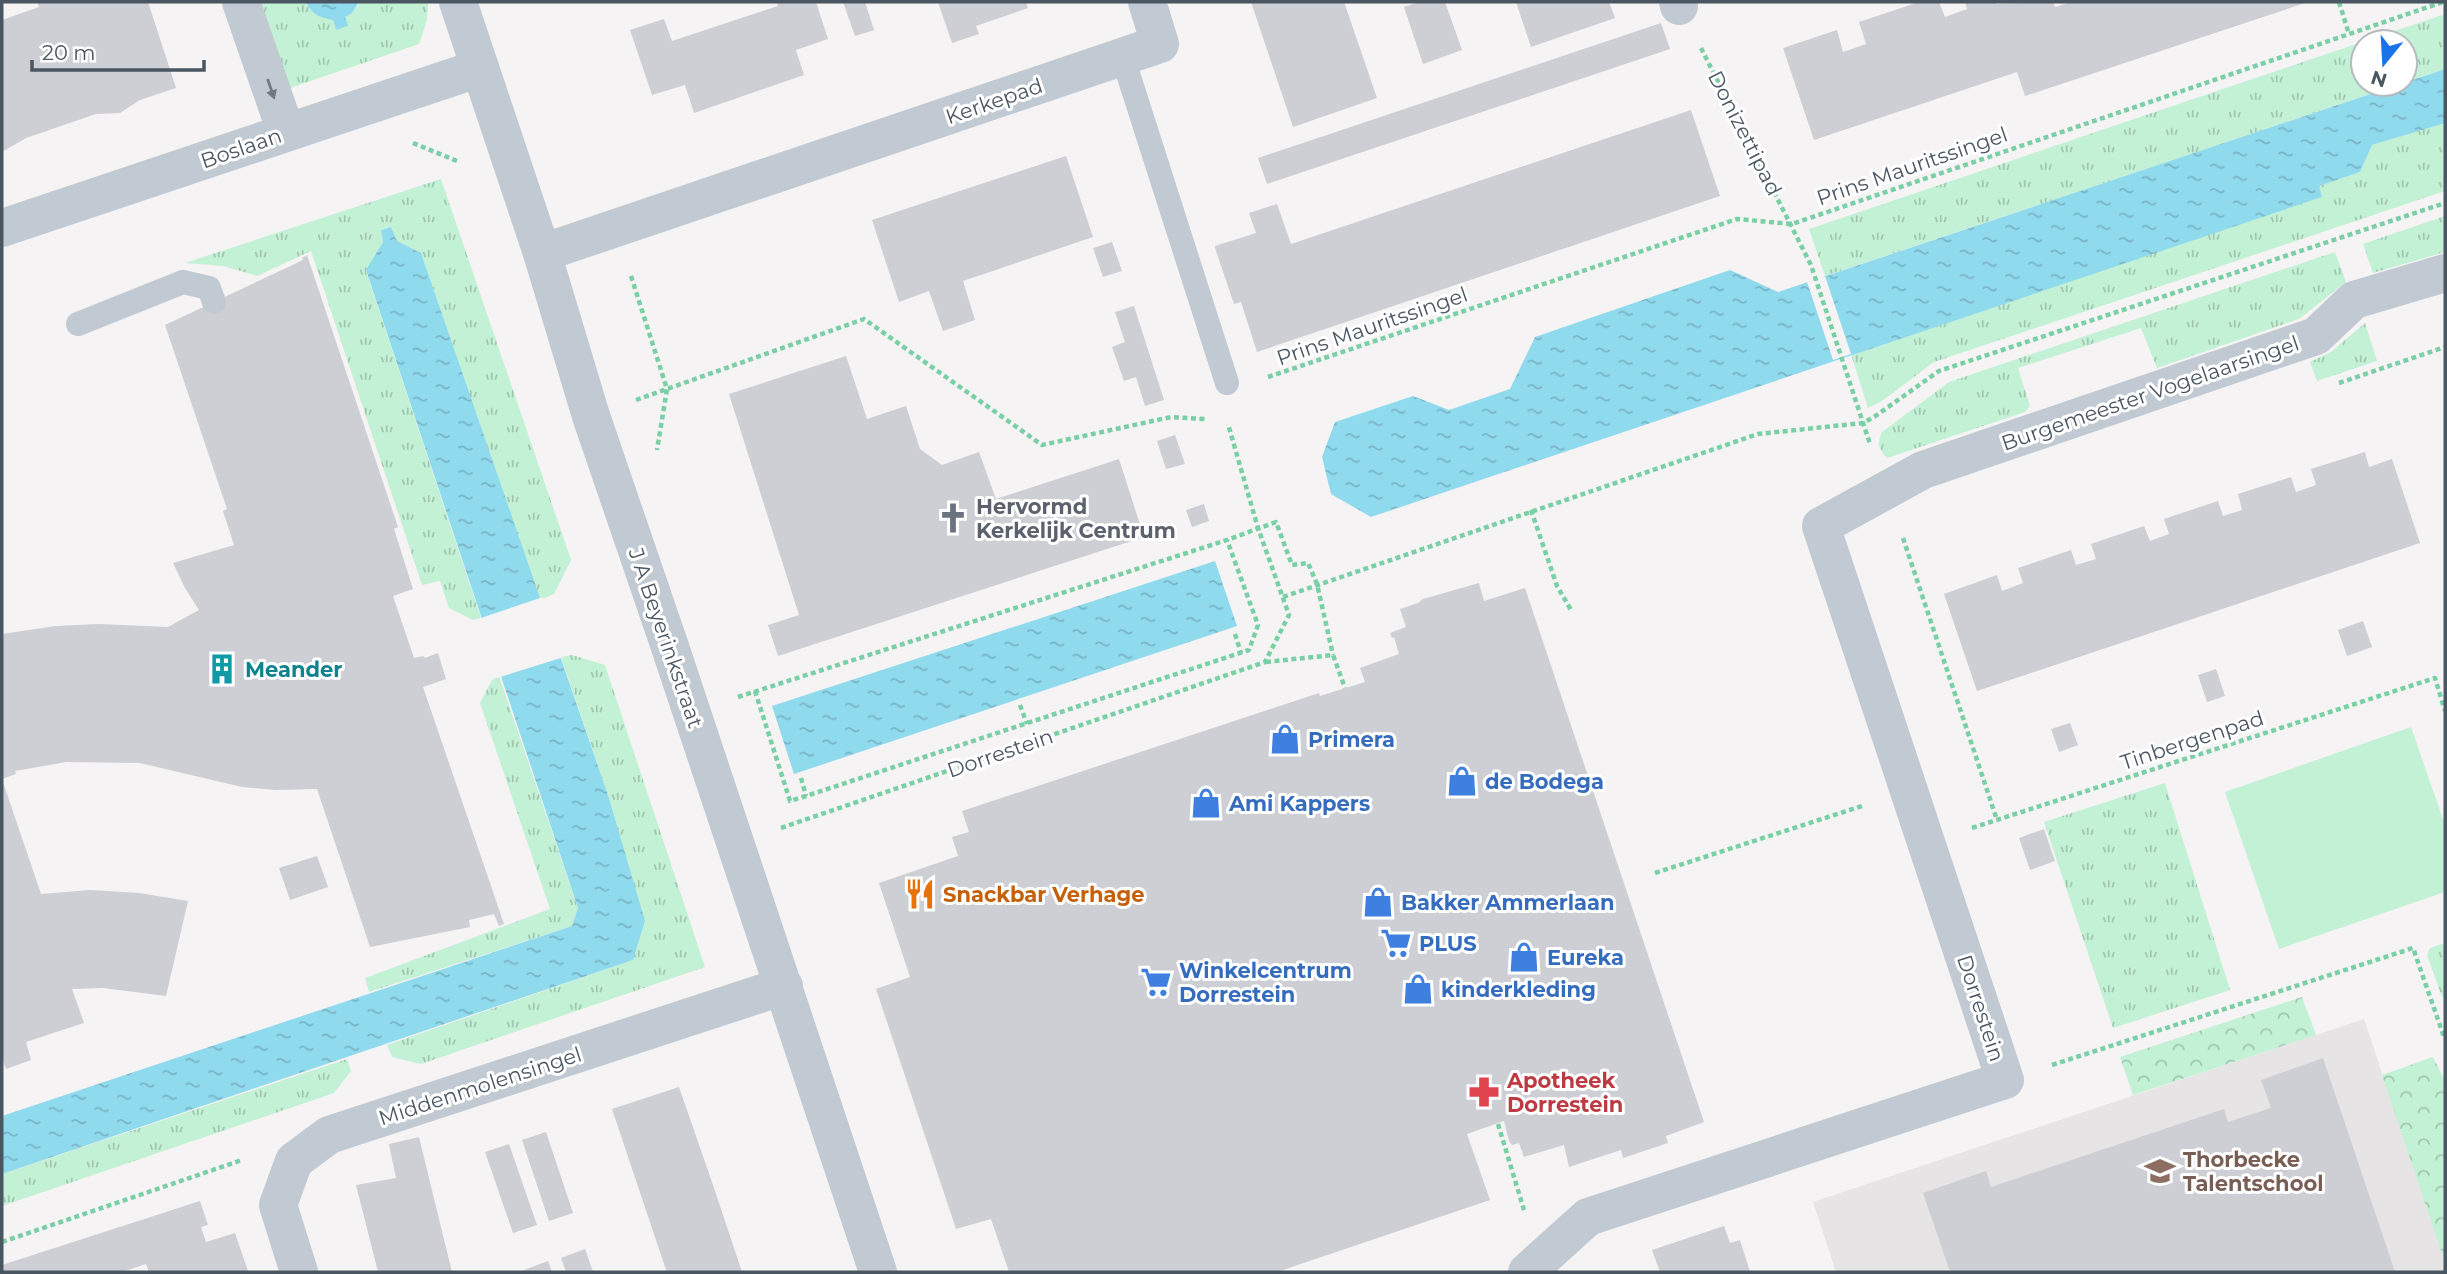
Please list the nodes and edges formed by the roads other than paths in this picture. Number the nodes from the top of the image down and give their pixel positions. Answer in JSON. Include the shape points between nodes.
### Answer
{"nodes":[{"id":1,"x":241,"y":2,"type":"edge"},
{"id":2,"x":458,"y":2,"type":"edge"},
{"id":3,"x":1147,"y":2,"type":"edge"},
{"id":4,"x":1123,"y":58,"type":"junction"},
{"id":5,"x":480,"y":68,"type":"junction"},
{"id":6,"x":286,"y":132,"type":"junction"},
{"id":7,"x":2,"y":228,"type":"edge"},
{"id":8,"x":542,"y":253,"type":"junction"},
{"id":9,"x":2445,"y":273,"type":"edge"},
{"id":10,"x":214,"y":302,"type":"dead end"},
{"id":11,"x":78,"y":324,"type":"dead end"},
{"id":12,"x":1227,"y":383,"type":"road end"},
{"id":13,"x":1885,"y":489,"type":"joint"},
{"id":14,"x":784,"y":986,"type":"junction"},
{"id":15,"x":1536,"y":1269,"type":"edge"},
{"id":16,"x":299,"y":1272,"type":"edge"},
{"id":17,"x":878,"y":1272,"type":"edge"}],
"edges":[{"from":1,"to":6,"type":"street","one_way":true},
{"from":2,"to":5,"type":"street","name":"J A Beyerinkstraat"},
{"from":3,"to":4,"type":"street","name":"Kerkepad","via":[[1160,44]]},
{"from":4,"to":8,"type":"street","name":"Kerkepad"},
{"from":4,"to":12,"type":"lane"},
{"from":5,"to":6,"type":"street","name":"Boslaan"},
{"from":5,"to":8,"type":"street","name":"J A Beyerinkstraat"},
{"from":6,"to":7,"type":"street","name":"Boslaan"},
{"from":8,"to":14,"type":"street","name":"J A Beyerinkstraat","via":[[591,416]]},
{"from":9,"to":13,"type":"street","name":"Burgemeester Vogelaarsingel","via":[[2354,300],[2316,336],[1923,470]]},
{"from":10,"to":11,"type":"lane","via":[[209,288],[183,282]]},
{"from":13,"to":15,"type":"street","name":"Dorrestein","via":[[1821,526],[2006,1080],[1588,1217]]},
{"from":14,"to":16,"type":"street","name":"Middenmolensingel","via":[[329,1135],[294,1161],[278,1205]]},
{"from":14,"to":17,"type":"street","name":"J A Beyerinkstraat"}]}
